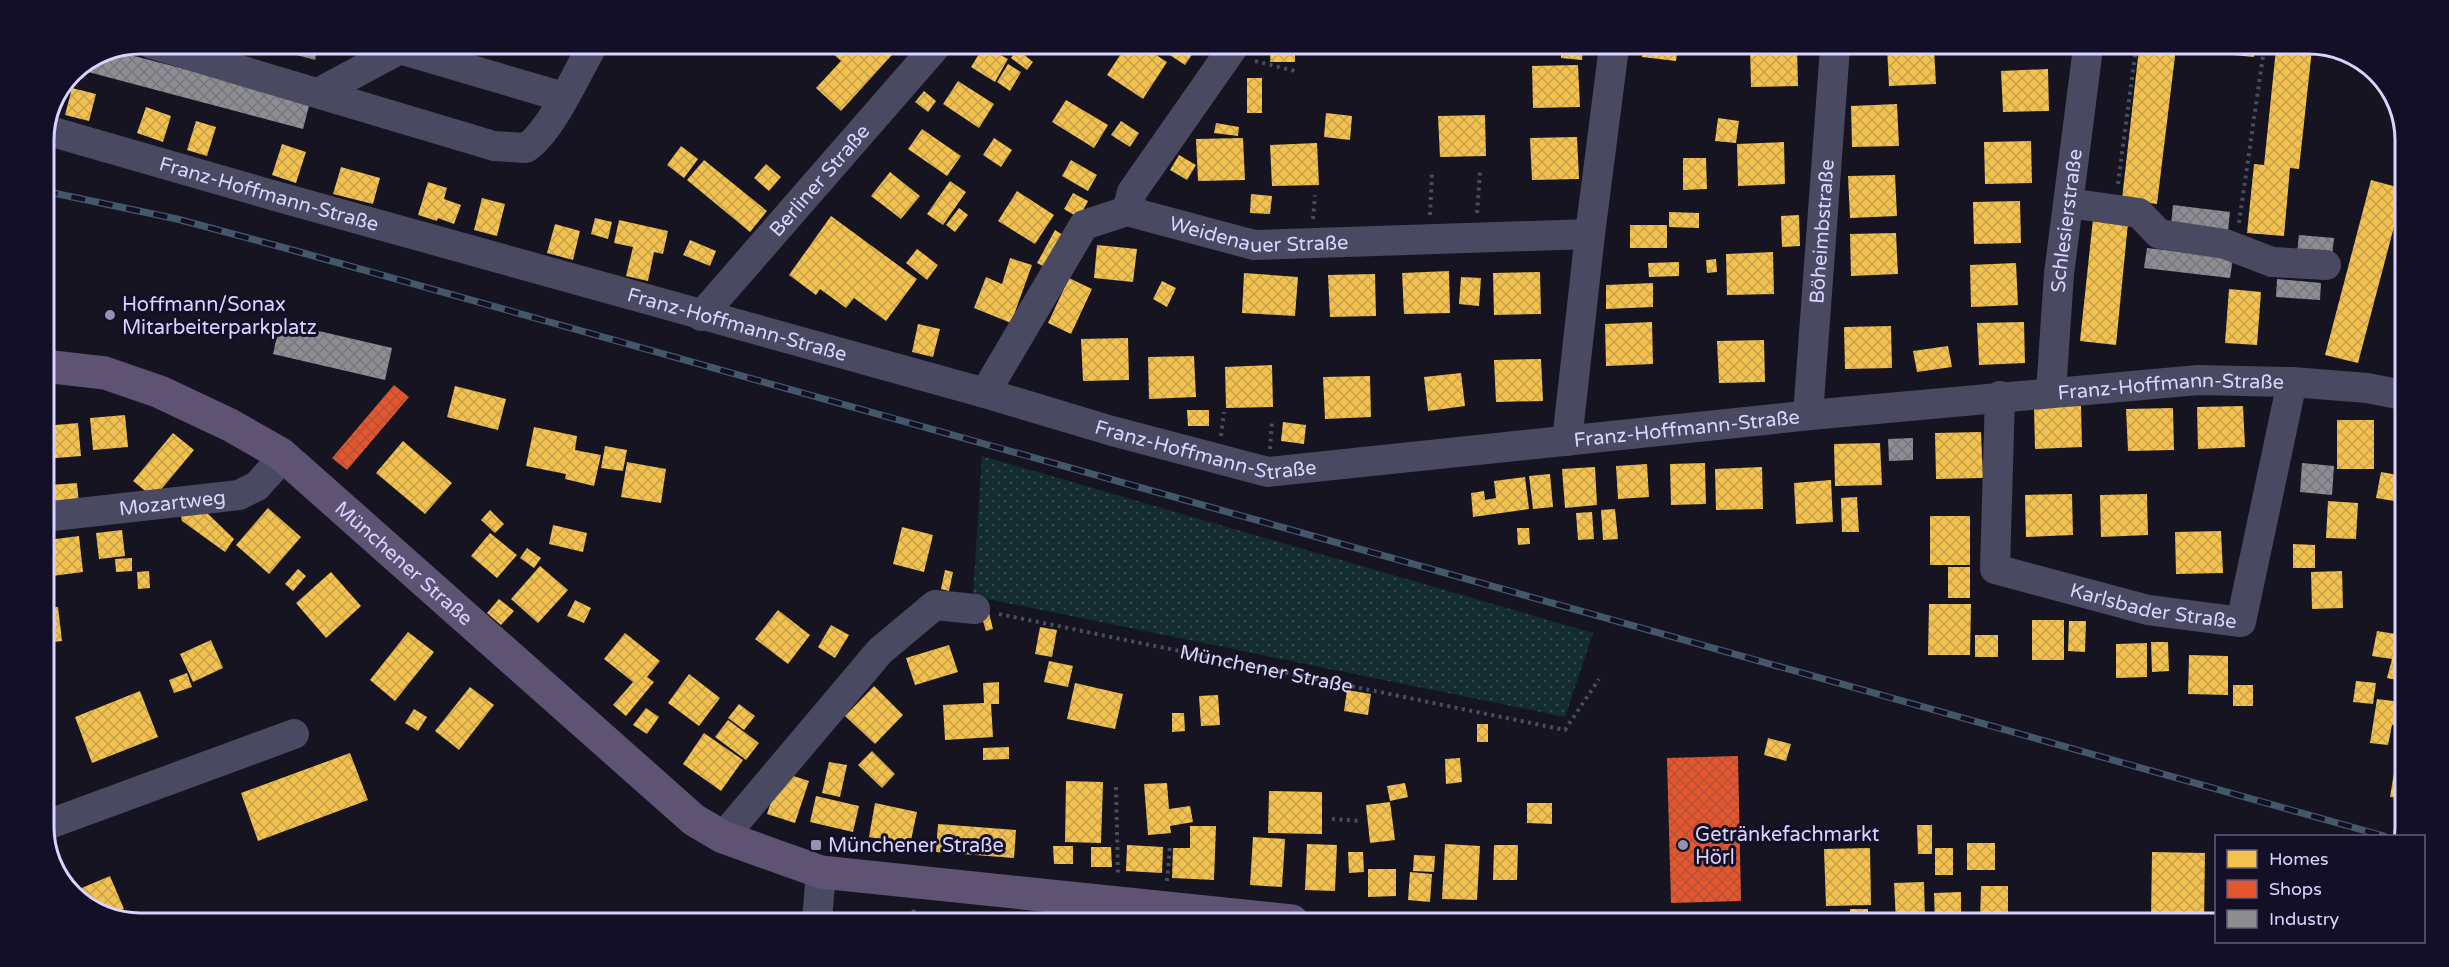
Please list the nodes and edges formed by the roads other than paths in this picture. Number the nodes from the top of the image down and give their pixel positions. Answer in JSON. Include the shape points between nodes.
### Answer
{"nodes":[{"id":1,"x":186,"y":54,"type":"edge"},
{"id":2,"x":391,"y":54,"type":"edge"},
{"id":3,"x":417,"y":54,"type":"edge"},
{"id":4,"x":587,"y":54,"type":"edge"},
{"id":5,"x":929,"y":54,"type":"edge"},
{"id":6,"x":1228,"y":54,"type":"edge"},
{"id":7,"x":1613,"y":54,"type":"edge"},
{"id":8,"x":1835,"y":54,"type":"edge"},
{"id":9,"x":2087,"y":54,"type":"edge"},
{"id":10,"x":318,"y":93,"type":"junction"},
{"id":11,"x":563,"y":97,"type":"junction"},
{"id":12,"x":55,"y":133,"type":"edge"},
{"id":13,"x":2069,"y":203,"type":"junction"},
{"id":14,"x":1128,"y":211,"type":"junction"},
{"id":15,"x":1590,"y":234,"type":"junction"},
{"id":16,"x":2326,"y":265,"type":"dead end"},
{"id":17,"x":701,"y":315,"type":"junction"},
{"id":18,"x":54,"y":367,"type":"edge"},
{"id":19,"x":2292,"y":382,"type":"junction"},
{"id":20,"x":2051,"y":392,"type":"junction"},
{"id":21,"x":985,"y":393,"type":"junction"},
{"id":22,"x":2395,"y":393,"type":"edge"},
{"id":23,"x":2000,"y":396,"type":"junction"},
{"id":24,"x":1808,"y":415,"type":"junction"},
{"id":25,"x":1567,"y":441,"type":"junction"},
{"id":26,"x":284,"y":456,"type":"junction"},
{"id":27,"x":54,"y":516,"type":"edge"},
{"id":28,"x":975,"y":609,"type":"road end"},
{"id":29,"x":294,"y":734,"type":"dead end"},
{"id":30,"x":54,"y":822,"type":"edge"},
{"id":31,"x":723,"y":837,"type":"junction"},
{"id":32,"x":821,"y":872,"type":"junction"},
{"id":33,"x":818,"y":913,"type":"edge"},
{"id":34,"x":1214,"y":913,"type":"edge"}],
"edges":[{"from":1,"to":10,"type":"street"},
{"from":2,"to":10,"type":"street"},
{"from":3,"to":11,"type":"street"},
{"from":4,"to":11,"type":"street"},
{"from":5,"to":17,"type":"street","name":"Berliner Straße"},
{"from":6,"to":14,"type":"street","via":[[1132,192]]},
{"from":7,"to":15,"type":"street"},
{"from":8,"to":24,"type":"street","name":"Böheimbstraße"},
{"from":9,"to":13,"type":"street","name":"Schlesierstraße"},
{"from":10,"to":11,"type":"street","via":[[494,146],[526,148],[549,123]]},
{"from":12,"to":17,"type":"street","name":"Franz-Hoffmann-Straße"},
{"from":13,"to":16,"type":"street","via":[[2139,213],[2159,234],[2225,244],[2272,262]]},
{"from":13,"to":20,"type":"street","name":"Schlesierstraße","via":[[2059,274]]},
{"from":14,"to":15,"type":"street","name":"Weidenauer Straße","via":[[1254,245]]},
{"from":14,"to":21,"type":"street","via":[[1084,225]]},
{"from":15,"to":25,"type":"street"},
{"from":17,"to":21,"type":"street","name":"Franz-Hoffmann-Straße"},
{"from":18,"to":26,"type":"main road","name":"Münchener Straße","via":[[105,374],[160,392],[231,425]]},
{"from":19,"to":20,"type":"street","name":"Franz-Hoffmann-Straße","via":[[2198,380]]},
{"from":19,"to":22,"type":"street","name":"Franz-Hoffmann-Straße"},
{"from":19,"to":23,"type":"street","name":"Karlsbader Straße","via":[[2241,622],[2148,610],[1995,569]]},
{"from":20,"to":23,"type":"street","name":"Franz-Hoffmann-Straße"},
{"from":21,"to":25,"type":"street","name":"Franz-Hoffmann-Straße","via":[[1268,472]]},
{"from":23,"to":24,"type":"street","name":"Franz-Hoffmann-Straße"},
{"from":24,"to":25,"type":"street","name":"Franz-Hoffmann-Straße"},
{"from":26,"to":27,"type":"street","name":"Mozartweg","via":[[257,486],[239,495]]},
{"from":26,"to":31,"type":"main road","name":"Münchener Straße","via":[[694,820]]},
{"from":28,"to":31,"type":"street","via":[[935,604],[880,651]]},
{"from":29,"to":30,"type":"street"},
{"from":31,"to":32,"type":"main road","name":"Münchener Straße"},
{"from":32,"to":33,"type":"street"},
{"from":32,"to":34,"type":"main road","name":"Münchener Straße"}]}
